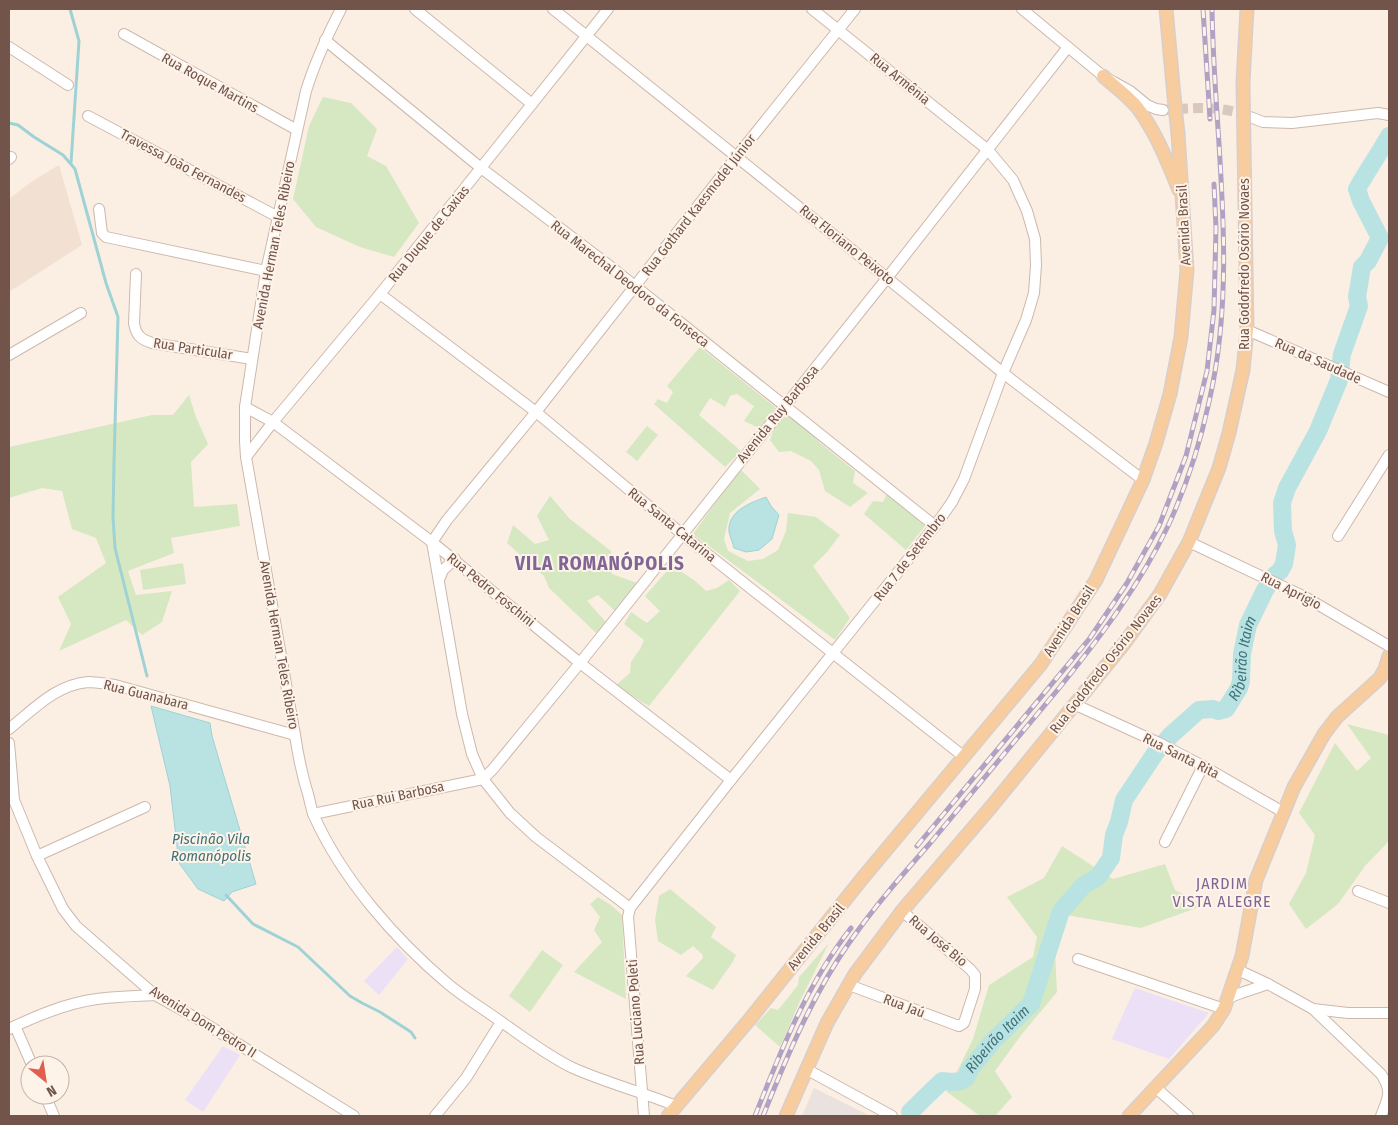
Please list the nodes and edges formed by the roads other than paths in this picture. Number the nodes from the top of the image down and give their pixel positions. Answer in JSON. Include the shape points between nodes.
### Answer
{"nodes":[{"id":1,"x":341,"y":9,"type":"edge"},
{"id":2,"x":415,"y":9,"type":"edge"},
{"id":3,"x":553,"y":9,"type":"edge"},
{"id":4,"x":608,"y":9,"type":"edge"},
{"id":5,"x":812,"y":9,"type":"edge"},
{"id":6,"x":855,"y":9,"type":"edge"},
{"id":7,"x":1022,"y":9,"type":"edge"},
{"id":8,"x":1166,"y":9,"type":"edge"},
{"id":9,"x":1247,"y":9,"type":"edge"},
{"id":10,"x":839,"y":29,"type":"junction"},
{"id":11,"x":124,"y":34,"type":"dead end"},
{"id":12,"x":586,"y":36,"type":"junction"},
{"id":13,"x":325,"y":40,"type":"junction"},
{"id":14,"x":9,"y":47,"type":"edge"},
{"id":15,"x":1068,"y":47,"type":"junction"},
{"id":16,"x":1103,"y":76,"type":"junction"},
{"id":17,"x":68,"y":85,"type":"dead end"},
{"id":18,"x":532,"y":104,"type":"junction"},
{"id":19,"x":1163,"y":110,"type":"tunnel mouth"},
{"id":20,"x":1389,"y":114,"type":"edge"},
{"id":21,"x":88,"y":116,"type":"dead end"},
{"id":22,"x":1250,"y":117,"type":"tunnel mouth"},
{"id":23,"x":297,"y":130,"type":"junction"},
{"id":24,"x":988,"y":150,"type":"junction"},
{"id":25,"x":737,"y":156,"type":"junction"},
{"id":26,"x":481,"y":168,"type":"junction"},
{"id":27,"x":1183,"y":201,"type":"junction"},
{"id":28,"x":99,"y":209,"type":"dead end"},
{"id":29,"x":278,"y":217,"type":"junction"},
{"id":30,"x":266,"y":271,"type":"junction"},
{"id":31,"x":136,"y":274,"type":"dead end"},
{"id":32,"x":887,"y":278,"type":"junction"},
{"id":33,"x":635,"y":287,"type":"junction"},
{"id":34,"x":380,"y":294,"type":"junction"},
{"id":35,"x":81,"y":313,"type":"dead end"},
{"id":36,"x":1246,"y":330,"type":"junction"},
{"id":37,"x":9,"y":356,"type":"edge"},
{"id":38,"x":252,"y":359,"type":"junction"},
{"id":39,"x":1003,"y":373,"type":"junction"},
{"id":40,"x":1389,"y":392,"type":"edge"},
{"id":41,"x":784,"y":406,"type":"junction"},
{"id":42,"x":246,"y":407,"type":"junction"},
{"id":43,"x":536,"y":412,"type":"junction"},
{"id":44,"x":273,"y":422,"type":"junction"},
{"id":45,"x":1389,"y":455,"type":"edge"},
{"id":46,"x":246,"y":457,"type":"junction"},
{"id":47,"x":1143,"y":480,"type":"junction"},
{"id":48,"x":935,"y":526,"type":"junction"},
{"id":49,"x":682,"y":534,"type":"junction"},
{"id":50,"x":1338,"y":536,"type":"dead end"},
{"id":51,"x":432,"y":542,"type":"junction"},
{"id":52,"x":1189,"y":542,"type":"junction"},
{"id":53,"x":454,"y":560,"type":"junction"},
{"id":54,"x":439,"y":580,"type":"junction"},
{"id":55,"x":1389,"y":646,"type":"edge"},
{"id":56,"x":833,"y":654,"type":"junction"},
{"id":57,"x":1389,"y":656,"type":"edge"},
{"id":58,"x":580,"y":663,"type":"junction"},
{"id":59,"x":1076,"y":705,"type":"junction"},
{"id":60,"x":9,"y":729,"type":"edge"},
{"id":61,"x":295,"y":735,"type":"junction"},
{"id":62,"x":9,"y":743,"type":"edge"},
{"id":63,"x":963,"y":756,"type":"junction"},
{"id":64,"x":1203,"y":766,"type":"junction"},
{"id":65,"x":484,"y":779,"type":"junction"},
{"id":66,"x":731,"y":780,"type":"junction"},
{"id":67,"x":11,"y":804,"type":"edge"},
{"id":68,"x":145,"y":808,"type":"dead end"},
{"id":69,"x":1283,"y":812,"type":"junction"},
{"id":70,"x":313,"y":814,"type":"junction"},
{"id":71,"x":1165,"y":842,"type":"dead end"},
{"id":72,"x":37,"y":856,"type":"junction"},
{"id":73,"x":1358,"y":891,"type":"dead end"},
{"id":74,"x":1389,"y":903,"type":"edge"},
{"id":75,"x":630,"y":908,"type":"junction"},
{"id":76,"x":902,"y":911,"type":"junction"},
{"id":77,"x":1078,"y":959,"type":"dead end"},
{"id":78,"x":1238,"y":970,"type":"junction"},
{"id":79,"x":1268,"y":984,"type":"junction"},
{"id":80,"x":849,"y":985,"type":"junction"},
{"id":81,"x":155,"y":995,"type":"junction"},
{"id":82,"x":1226,"y":1004,"type":"junction"},
{"id":83,"x":1313,"y":1009,"type":"junction"},
{"id":84,"x":1389,"y":1013,"type":"edge"},
{"id":85,"x":501,"y":1022,"type":"junction"},
{"id":86,"x":959,"y":1026,"type":"joint"},
{"id":87,"x":12,"y":1028,"type":"edge"},
{"id":88,"x":27,"y":1055,"type":"edge"},
{"id":89,"x":806,"y":1069,"type":"junction"},
{"id":90,"x":1156,"y":1088,"type":"junction"},
{"id":91,"x":643,"y":1093,"type":"junction"},
{"id":92,"x":672,"y":1111,"type":"edge"},
{"id":93,"x":354,"y":1116,"type":"edge"},
{"id":94,"x":435,"y":1116,"type":"edge"},
{"id":95,"x":644,"y":1116,"type":"edge"},
{"id":96,"x":786,"y":1116,"type":"edge"},
{"id":97,"x":892,"y":1116,"type":"edge"},
{"id":98,"x":1129,"y":1116,"type":"edge"},
{"id":99,"x":1188,"y":1116,"type":"edge"},
{"id":100,"x":1381,"y":1116,"type":"edge"}],
"edges":[{"from":1,"to":13,"type":"street","name":"Avenida Herman Teles Ribeiro"},
{"from":2,"to":18,"type":"street"},
{"from":3,"to":12,"type":"street","name":"Rua Floriano Peixoto"},
{"from":4,"to":12,"type":"street","name":"Rua Duque de Caxias"},
{"from":5,"to":10,"type":"street","name":"Rua Armênia"},
{"from":6,"to":10,"type":"street","name":"Rua Gothard Kaesmodel Júnior"},
{"from":7,"to":15,"type":"street"},
{"from":8,"to":27,"type":"main road","name":"Avenida Brasil","bridge":true},
{"from":9,"to":36,"type":"main road","name":"Rua Godofredo Osório Novaes","bridge":true,"via":[[1243,82]]},
{"from":10,"to":24,"type":"street","name":"Rua Armênia"},
{"from":10,"to":25,"type":"street","name":"Rua Gothard Kaesmodel Júnior"},
{"from":11,"to":23,"type":"street","name":"Rua Roque Martins"},
{"from":12,"to":18,"type":"street","name":"Rua Duque de Caxias"},
{"from":12,"to":25,"type":"street","name":"Rua Floriano Peixoto"},
{"from":13,"to":23,"type":"street","name":"Avenida Herman Teles Ribeiro","via":[[309,83]]},
{"from":13,"to":26,"type":"street","name":"Rua Marechal Deodoro da Fonseca"},
{"from":14,"to":17,"type":"street"},
{"from":15,"to":16,"type":"street"},
{"from":15,"to":24,"type":"street","name":"Avenida Ruy Barbosa"},
{"from":16,"to":19,"type":"street","via":[[1147,105]]},
{"from":16,"to":27,"type":"main road","via":[[1136,106],[1162,150]]},
{"from":18,"to":26,"type":"street","name":"Rua Duque de Caxias"},
{"from":20,"to":22,"type":"street","via":[[1275,124]]},
{"from":21,"to":29,"type":"street","name":"Travessa João Fernandes"},
{"from":23,"to":29,"type":"street","name":"Avenida Herman Teles Ribeiro"},
{"from":24,"to":32,"type":"street","name":"Avenida Ruy Barbosa"},
{"from":24,"to":39,"type":"street","name":"Rua 7 de Setembro","via":[[1013,180],[1035,239],[1034,293]]},
{"from":25,"to":32,"type":"street","name":"Rua Floriano Peixoto"},
{"from":25,"to":33,"type":"street","name":"Rua Gothard Kaesmodel Júnior"},
{"from":26,"to":33,"type":"street","name":"Rua Marechal Deodoro da Fonseca"},
{"from":26,"to":34,"type":"street","name":"Rua Duque de Caxias"},
{"from":27,"to":47,"type":"main road","name":"Avenida Brasil","via":[[1187,270],[1180,337],[1170,394]]},
{"from":28,"to":30,"type":"street","via":[[102,232],[106,236]]},
{"from":29,"to":30,"type":"street","name":"Avenida Herman Teles Ribeiro"},
{"from":30,"to":38,"type":"street","name":"Avenida Herman Teles Ribeiro"},
{"from":31,"to":38,"type":"street","name":"Rua Particular","via":[[134,323],[142,340]]},
{"from":32,"to":39,"type":"street","name":"Rua Floriano Peixoto"},
{"from":32,"to":41,"type":"street","name":"Avenida Ruy Barbosa"},
{"from":33,"to":41,"type":"street","name":"Rua Marechal Deodoro da Fonseca"},
{"from":33,"to":43,"type":"street","name":"Rua Gothard Kaesmodel Júnior"},
{"from":34,"to":43,"type":"street","name":"Rua Santa Catarina"},
{"from":34,"to":44,"type":"street","name":"Rua Duque de Caxias"},
{"from":35,"to":37,"type":"street"},
{"from":36,"to":40,"type":"street","name":"Rua da Saudade"},
{"from":36,"to":52,"type":"main road","name":"Rua Godofredo Osório Novaes","via":[[1244,370],[1229,433],[1219,468]]},
{"from":38,"to":42,"type":"street","name":"Avenida Herman Teles Ribeiro"},
{"from":39,"to":47,"type":"street","name":"Rua Floriano Peixoto"},
{"from":39,"to":48,"type":"street","name":"Rua 7 de Setembro","via":[[964,479]]},
{"from":41,"to":48,"type":"street","name":"Rua Marechal Deodoro da Fonseca"},
{"from":41,"to":49,"type":"street","name":"Avenida Ruy Barbosa"},
{"from":42,"to":44,"type":"street","name":"Rua Pedro Foschini"},
{"from":42,"to":46,"type":"street","name":"Avenida Herman Teles Ribeiro"},
{"from":43,"to":49,"type":"street","name":"Rua Santa Catarina"},
{"from":43,"to":51,"type":"street","name":"Rua Gothard Kaesmodel Júnior"},
{"from":44,"to":46,"type":"street","name":"Rua Duque de Caxias"},
{"from":44,"to":51,"type":"street","name":"Rua Pedro Foschini"},
{"from":45,"to":50,"type":"street"},
{"from":46,"to":61,"type":"street","name":"Avenida Herman Teles Ribeiro"},
{"from":47,"to":63,"type":"main road","name":"Avenida Brasil","via":[[1096,580],[1041,664]]},
{"from":48,"to":56,"type":"street","name":"Rua 7 de Setembro"},
{"from":49,"to":56,"type":"street","name":"Rua Santa Catarina"},
{"from":49,"to":58,"type":"street","name":"Avenida Ruy Barbosa"},
{"from":51,"to":53,"type":"street","name":"Rua Pedro Foschini"},
{"from":51,"to":54,"type":"street"},
{"from":52,"to":55,"type":"street","name":"Rua Aprigio","via":[[1305,597]]},
{"from":52,"to":59,"type":"main road","name":"Rua Godofredo Osório Novaes","via":[[1160,594]]},
{"from":53,"to":54,"type":"street","via":[[442,570]]},
{"from":53,"to":58,"type":"street","name":"Rua Pedro Foschini"},
{"from":54,"to":65,"type":"street","via":[[462,714],[472,754]]},
{"from":56,"to":63,"type":"street","name":"Rua Santa Catarina"},
{"from":56,"to":66,"type":"street","name":"Rua 7 de Setembro"},
{"from":57,"to":69,"type":"main road","via":[[1380,678],[1336,717],[1324,734]]},
{"from":58,"to":65,"type":"street","name":"Avenida Ruy Barbosa"},
{"from":58,"to":66,"type":"street","name":"Rua Pedro Foschini"},
{"from":59,"to":64,"type":"street","name":"Rua Santa Rita"},
{"from":59,"to":76,"type":"main road","name":"Rua Godofredo Osório Novaes"},
{"from":60,"to":61,"type":"street","name":"Rua Guanabara","via":[[50,695],[87,682],[115,685]]},
{"from":61,"to":70,"type":"street","name":"Avenida Herman Teles Ribeiro"},
{"from":62,"to":67,"type":"street","name":"Avenida Dom Pedro II"},
{"from":63,"to":92,"type":"main road","name":"Avenida Brasil"},
{"from":64,"to":69,"type":"street","name":"Rua Santa Rita"},
{"from":64,"to":71,"type":"street"},
{"from":65,"to":70,"type":"street","name":"Rua Rui Barbosa"},
{"from":65,"to":75,"type":"street","via":[[510,813],[536,837]]},
{"from":66,"to":75,"type":"street","name":"Rua 7 de Setembro"},
{"from":67,"to":72,"type":"street","name":"Avenida Dom Pedro II"},
{"from":68,"to":72,"type":"street"},
{"from":69,"to":78,"type":"main road","via":[[1256,880]]},
{"from":70,"to":85,"type":"street","name":"Avenida Herman Teles Ribeiro","via":[[342,867],[384,922],[448,984]]},
{"from":72,"to":81,"type":"street","name":"Avenida Dom Pedro II","via":[[62,909],[76,926]]},
{"from":73,"to":74,"type":"street"},
{"from":75,"to":91,"type":"street","name":"Rua Luciano Poleti","via":[[628,918]]},
{"from":76,"to":80,"type":"main road","name":"Rua Godofredo Osório Novaes"},
{"from":76,"to":86,"type":"street","name":"Rua José Bio","via":[[975,975],[975,989],[966,1020]]},
{"from":77,"to":82,"type":"street"},
{"from":78,"to":79,"type":"street"},
{"from":78,"to":82,"type":"main road"},
{"from":79,"to":82,"type":"street","via":[[1241,993]]},
{"from":79,"to":83,"type":"street"},
{"from":80,"to":86,"type":"street","name":"Rua Jaú"},
{"from":80,"to":89,"type":"main road","name":"Rua Godofredo Osório Novaes"},
{"from":81,"to":87,"type":"street","via":[[96,999],[39,1015]]},
{"from":81,"to":93,"type":"street","name":"Avenida Dom Pedro II"},
{"from":82,"to":90,"type":"main road","via":[[1213,1026]]},
{"from":83,"to":84,"type":"street"},
{"from":83,"to":100,"type":"street","via":[[1384,1079],[1389,1091]]},
{"from":85,"to":91,"type":"street","name":"Avenida Herman Teles Ribeiro","via":[[573,1068]]},
{"from":85,"to":94,"type":"street","via":[[466,1078]]},
{"from":87,"to":88,"type":"street"},
{"from":89,"to":96,"type":"main road","name":"Rua Godofredo Osório Novaes"},
{"from":89,"to":97,"type":"street"},
{"from":90,"to":98,"type":"main road"},
{"from":90,"to":99,"type":"street"},
{"from":91,"to":92,"type":"street","name":"Avenida Herman Teles Ribeiro"},
{"from":91,"to":95,"type":"street","name":"Rua Luciano Poleti"}]}
